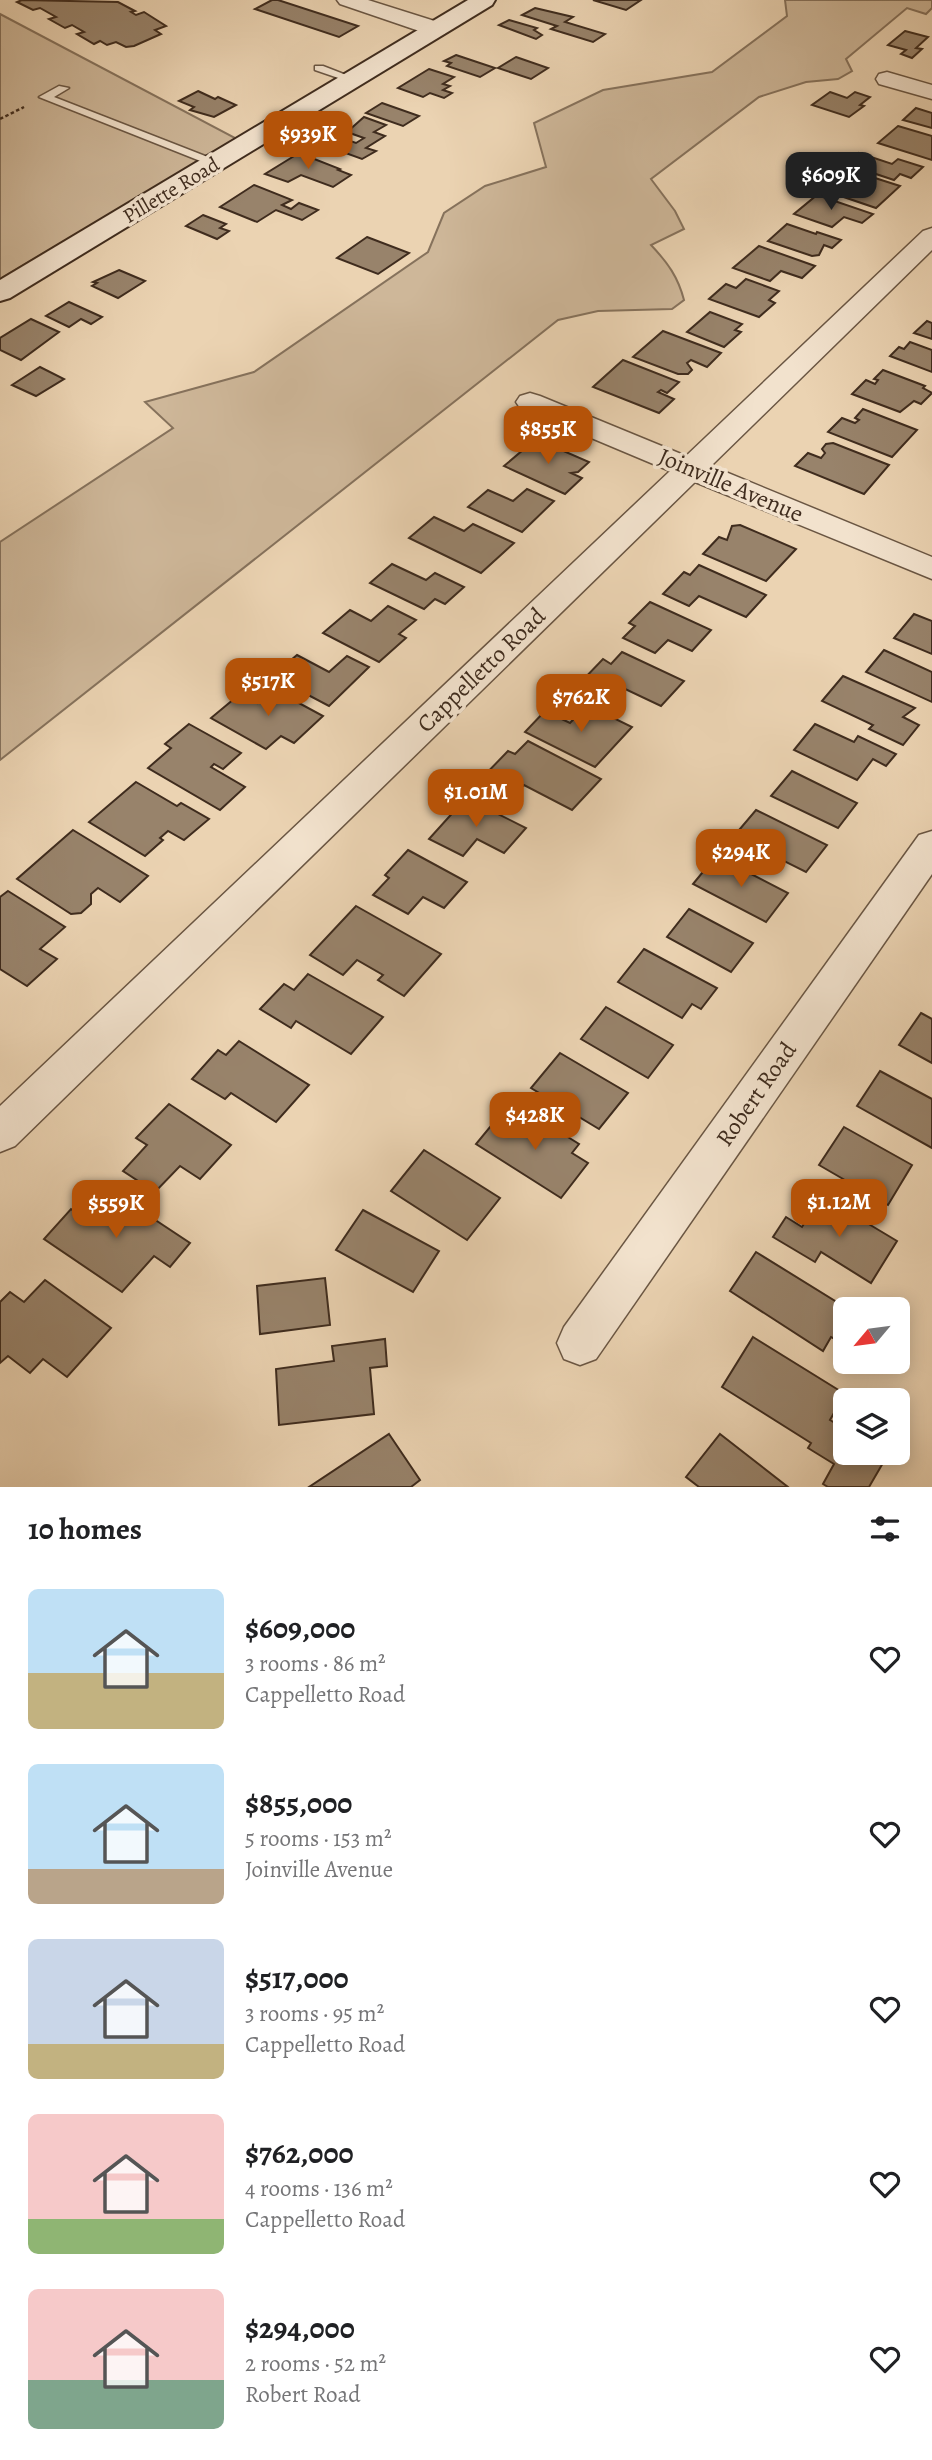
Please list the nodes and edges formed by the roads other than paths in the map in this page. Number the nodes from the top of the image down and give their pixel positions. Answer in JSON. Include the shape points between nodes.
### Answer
{"nodes":[{"id":1,"x":347,"y":0,"type":"edge"},
{"id":2,"x":484,"y":0,"type":"edge"},
{"id":3,"x":436,"y":29,"type":"junction"},
{"id":4,"x":319,"y":68,"type":"dead end"},
{"id":5,"x":887,"y":79,"type":"dead end"},
{"id":6,"x":354,"y":80,"type":"junction"},
{"id":7,"x":63,"y":88,"type":"dead end"},
{"id":8,"x":932,"y":92,"type":"edge"},
{"id":9,"x":217,"y":163,"type":"junction"},
{"id":10,"x":932,"y":236,"type":"edge"},
{"id":11,"x":3,"y":286,"type":"edge"},
{"id":12,"x":530,"y":402,"type":"dead end"},
{"id":13,"x":691,"y":468,"type":"junction"},
{"id":14,"x":932,"y":569,"type":"edge"},
{"id":15,"x":932,"y":845,"type":"edge"},
{"id":16,"x":0,"y":1133,"type":"edge"},
{"id":17,"x":580,"y":1343,"type":"dead end"}],
"edges":[{"from":1,"to":3,"type":"street"},
{"from":2,"to":3,"type":"street","name":"Pillette Road"},
{"from":3,"to":6,"type":"street","name":"Pillette Road"},
{"from":4,"to":6,"type":"lane"},
{"from":5,"to":8,"type":"street"},
{"from":6,"to":9,"type":"street","name":"Pillette Road"},
{"from":7,"to":9,"type":"lane","via":[[45,97]]},
{"from":9,"to":11,"type":"street","name":"Pillette Road"},
{"from":10,"to":13,"type":"street","name":"Cappelletto Road"},
{"from":12,"to":13,"type":"street","name":"Joinville Avenue"},
{"from":13,"to":14,"type":"street","name":"Joinville Avenue"},
{"from":13,"to":16,"type":"street","name":"Cappelletto Road"},
{"from":15,"to":17,"type":"street","name":"Robert Road"}]}
